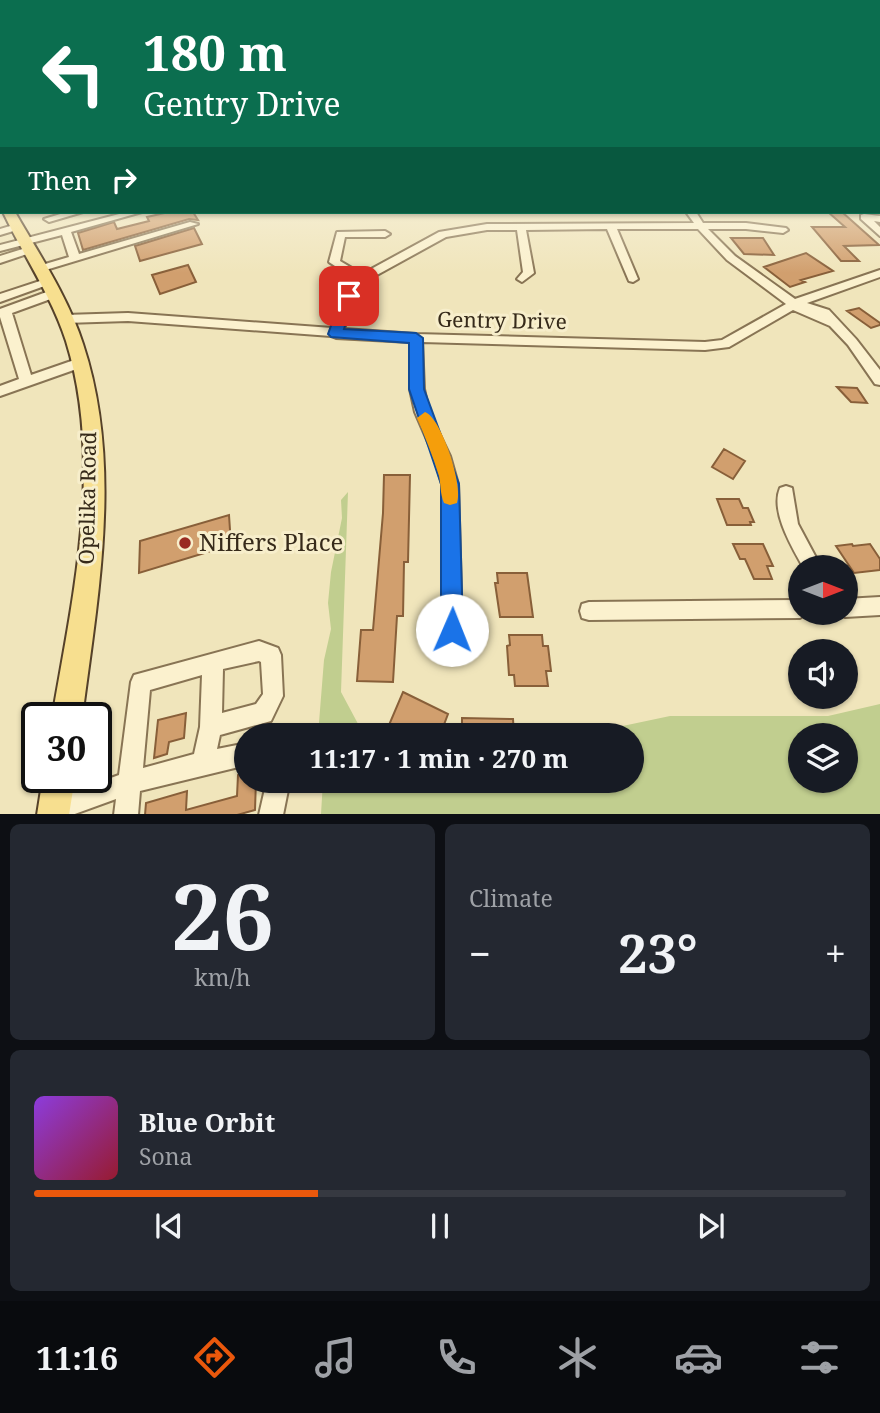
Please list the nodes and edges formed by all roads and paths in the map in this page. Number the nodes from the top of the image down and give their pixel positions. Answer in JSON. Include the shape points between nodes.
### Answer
{"nodes":[{"id":1,"x":10,"y":214,"type":"edge"},
{"id":2,"x":71,"y":214,"type":"edge"},
{"id":3,"x":98,"y":214,"type":"edge"},
{"id":4,"x":131,"y":214,"type":"edge"},
{"id":5,"x":140,"y":214,"type":"edge"},
{"id":6,"x":692,"y":214,"type":"edge"},
{"id":7,"x":880,"y":219,"type":"edge"},
{"id":8,"x":49,"y":220,"type":"edge"},
{"id":9,"x":193,"y":223,"type":"dead end"},
{"id":10,"x":521,"y":227,"type":"junction"},
{"id":11,"x":611,"y":227,"type":"junction"},
{"id":12,"x":701,"y":227,"type":"junction"},
{"id":13,"x":65,"y":230,"type":"junction"},
{"id":14,"x":783,"y":230,"type":"dead end"},
{"id":15,"x":0,"y":232,"type":"edge"},
{"id":16,"x":880,"y":233,"type":"edge"},
{"id":17,"x":385,"y":234,"type":"dead end"},
{"id":18,"x":150,"y":236,"type":"junction"},
{"id":19,"x":22,"y":237,"type":"junction"},
{"id":20,"x":0,"y":238,"type":"edge"},
{"id":21,"x":0,"y":248,"type":"edge"},
{"id":22,"x":75,"y":258,"type":"junction"},
{"id":23,"x":0,"y":260,"type":"edge"},
{"id":24,"x":880,"y":273,"type":"edge"},
{"id":25,"x":362,"y":279,"type":"junction"},
{"id":26,"x":522,"y":279,"type":"dead end"},
{"id":27,"x":633,"y":279,"type":"dead end"},
{"id":28,"x":46,"y":282,"type":"junction"},
{"id":29,"x":0,"y":298,"type":"edge"},
{"id":30,"x":796,"y":303,"type":"junction"},
{"id":31,"x":3,"y":312,"type":"edge"},
{"id":32,"x":65,"y":319,"type":"junction"},
{"id":33,"x":335,"y":334,"type":"junction"},
{"id":34,"x":416,"y":338,"type":"junction"},
{"id":35,"x":80,"y":363,"type":"junction"},
{"id":36,"x":880,"y":380,"type":"edge"},
{"id":37,"x":26,"y":382,"type":"junction"},
{"id":38,"x":0,"y":391,"type":"edge"},
{"id":39,"x":786,"y":494,"type":"dead end"},
{"id":40,"x":805,"y":555,"type":"edge"},
{"id":41,"x":880,"y":607,"type":"edge"},
{"id":42,"x":858,"y":608,"type":"edge"},
{"id":43,"x":788,"y":609,"type":"edge"},
{"id":44,"x":589,"y":611,"type":"dead end"},
{"id":45,"x":452,"y":630,"type":"dead end"},
{"id":46,"x":214,"y":662,"type":"junction"},
{"id":47,"x":69,"y":702,"type":"edge"},
{"id":48,"x":211,"y":727,"type":"junction"},
{"id":49,"x":234,"y":756,"type":"edge"},
{"id":50,"x":203,"y":762,"type":"junction"},
{"id":51,"x":130,"y":781,"type":"junction"},
{"id":52,"x":56,"y":793,"type":"edge"},
{"id":53,"x":276,"y":793,"type":"edge"},
{"id":54,"x":53,"y":812,"type":"edge"},
{"id":55,"x":126,"y":814,"type":"edge"},
{"id":56,"x":271,"y":814,"type":"edge"}],
"edges":[{"from":1,"to":19,"type":"main road","name":"Opelika Road"},
{"from":2,"to":8,"type":"street"},
{"from":3,"to":8,"type":"street"},
{"from":4,"to":13,"type":"street"},
{"from":5,"to":18,"type":"street"},
{"from":6,"to":12,"type":"street"},
{"from":7,"to":16,"type":"street","via":[[864,218]]},
{"from":8,"to":19,"type":"street"},
{"from":9,"to":18,"type":"street"},
{"from":10,"to":11,"type":"street"},
{"from":10,"to":25,"type":"street","via":[[443,234]]},
{"from":10,"to":26,"type":"street","via":[[529,273]]},
{"from":11,"to":12,"type":"street"},
{"from":11,"to":27,"type":"street"},
{"from":12,"to":14,"type":"street"},
{"from":12,"to":30,"type":"street","via":[[731,258]]},
{"from":13,"to":19,"type":"street"},
{"from":13,"to":22,"type":"street"},
{"from":15,"to":19,"type":"street"},
{"from":17,"to":25,"type":"street","via":[[341,234],[334,262]]},
{"from":18,"to":22,"type":"street"},
{"from":19,"to":20,"type":"street"},
{"from":19,"to":21,"type":"street"},
{"from":19,"to":23,"type":"street"},
{"from":19,"to":28,"type":"main road","name":"Opelika Road"},
{"from":22,"to":28,"type":"street"},
{"from":24,"to":30,"type":"street","name":"Gentry Drive"},
{"from":25,"to":33,"type":"street","via":[[349,296]]},
{"from":28,"to":29,"type":"street"},
{"from":28,"to":31,"type":"street"},
{"from":28,"to":32,"type":"main road","name":"Opelika Road"},
{"from":30,"to":34,"type":"street","name":"Gentry Drive","via":[[740,337],[715,345]]},
{"from":30,"to":36,"type":"street","via":[[803,311],[834,323]]},
{"from":31,"to":37,"type":"street"},
{"from":32,"to":33,"type":"street","name":"Gentry Drive","via":[[183,320]]},
{"from":32,"to":35,"type":"main road","name":"Opelika Road"},
{"from":33,"to":34,"type":"street","name":"Gentry Drive"},
{"from":34,"to":45,"type":"street","via":[[417,389],[450,484]]},
{"from":35,"to":37,"type":"street"},
{"from":35,"to":47,"type":"main road","name":"Opelika Road","via":[[90,416],[92,519]]},
{"from":37,"to":38,"type":"street"},
{"from":39,"to":40,"type":"street","via":[[790,525]]},
{"from":41,"to":42,"type":"street"},
{"from":43,"to":44,"type":"street"},
{"from":46,"to":48,"type":"street"},
{"from":46,"to":48,"type":"street","via":[[259,651],[271,655],[273,696],[263,713]]},
{"from":46,"to":51,"type":"street","via":[[141,682]]},
{"from":48,"to":50,"type":"street"},
{"from":49,"to":50,"type":"street"},
{"from":50,"to":51,"type":"street"},
{"from":51,"to":54,"type":"street"},
{"from":51,"to":55,"type":"street"},
{"from":52,"to":54,"type":"main road"},
{"from":53,"to":56,"type":"street"}]}
